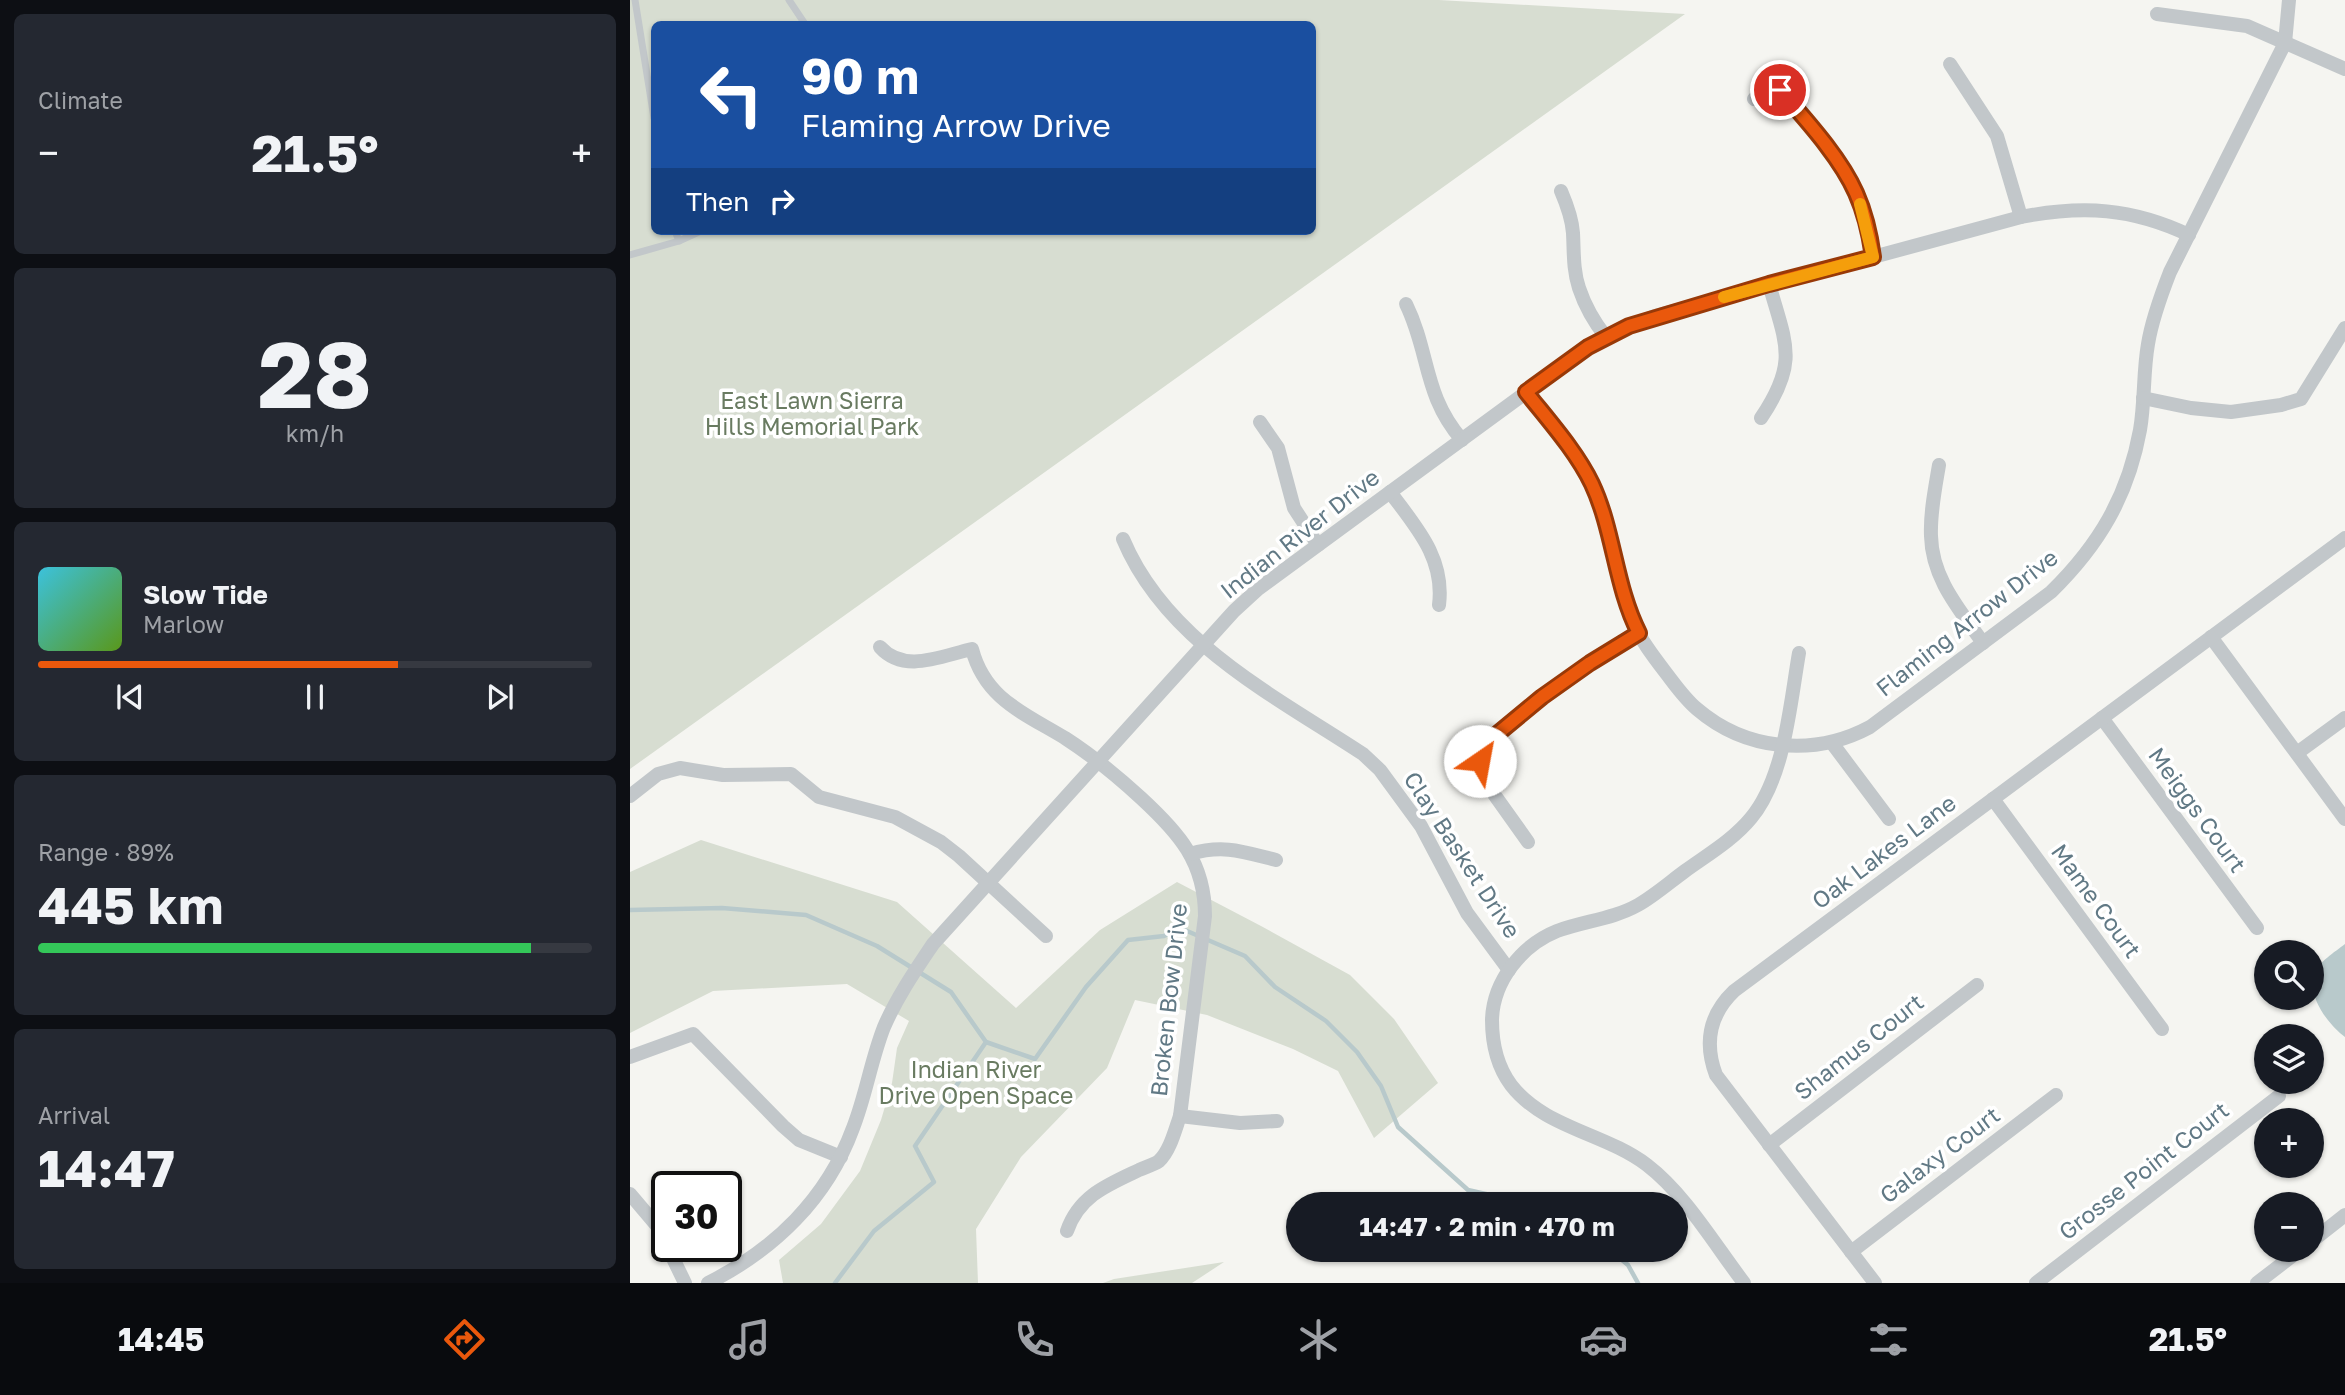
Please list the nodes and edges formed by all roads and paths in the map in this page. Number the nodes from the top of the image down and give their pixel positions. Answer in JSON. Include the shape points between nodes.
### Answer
{"nodes":[{"id":1,"x":635,"y":0,"type":"edge"},
{"id":2,"x":789,"y":0,"type":"edge"},
{"id":3,"x":2289,"y":0,"type":"edge"},
{"id":4,"x":2157,"y":14,"type":"dead end"},
{"id":5,"x":803,"y":21,"type":"edge"},
{"id":6,"x":2285,"y":43,"type":"junction"},
{"id":7,"x":1950,"y":64,"type":"dead end"},
{"id":8,"x":2345,"y":69,"type":"edge"},
{"id":9,"x":651,"y":99,"type":"edge"},
{"id":10,"x":1754,"y":99,"type":"dead end"},
{"id":11,"x":1561,"y":191,"type":"dead end"},
{"id":12,"x":2021,"y":217,"type":"junction"},
{"id":13,"x":677,"y":235,"type":"edge"},
{"id":14,"x":692,"y":235,"type":"edge"},
{"id":15,"x":2189,"y":235,"type":"junction"},
{"id":16,"x":679,"y":241,"type":"junction"},
{"id":17,"x":630,"y":256,"type":"edge"},
{"id":18,"x":1873,"y":257,"type":"junction"},
{"id":19,"x":1769,"y":284,"type":"junction"},
{"id":20,"x":1406,"y":304,"type":"dead end"},
{"id":21,"x":2345,"y":328,"type":"edge"},
{"id":22,"x":1606,"y":337,"type":"junction"},
{"id":23,"x":1526,"y":392,"type":"junction"},
{"id":24,"x":2143,"y":398,"type":"junction"},
{"id":25,"x":1760,"y":418,"type":"dead end"},
{"id":26,"x":1260,"y":422,"type":"dead end"},
{"id":27,"x":1462,"y":440,"type":"junction"},
{"id":28,"x":1939,"y":466,"type":"dead end"},
{"id":29,"x":1390,"y":492,"type":"junction"},
{"id":30,"x":2345,"y":538,"type":"edge"},
{"id":31,"x":1123,"y":539,"type":"dead end"},
{"id":32,"x":1318,"y":545,"type":"junction"},
{"id":33,"x":1439,"y":605,"type":"dead end"},
{"id":34,"x":1639,"y":633,"type":"junction"},
{"id":35,"x":2211,"y":637,"type":"junction"},
{"id":36,"x":1983,"y":643,"type":"junction"},
{"id":37,"x":1203,"y":645,"type":"junction"},
{"id":38,"x":880,"y":648,"type":"dead end"},
{"id":39,"x":1800,"y":653,"type":"dead end"},
{"id":40,"x":2345,"y":718,"type":"edge"},
{"id":41,"x":2102,"y":719,"type":"junction"},
{"id":42,"x":1832,"y":743,"type":"junction"},
{"id":43,"x":1782,"y":746,"type":"junction"},
{"id":44,"x":2297,"y":753,"type":"junction"},
{"id":45,"x":1099,"y":761,"type":"junction"},
{"id":46,"x":630,"y":796,"type":"edge"},
{"id":47,"x":1993,"y":799,"type":"junction"},
{"id":48,"x":2345,"y":819,"type":"edge"},
{"id":49,"x":1889,"y":820,"type":"dead end"},
{"id":50,"x":1528,"y":842,"type":"dead end"},
{"id":51,"x":1191,"y":854,"type":"junction"},
{"id":52,"x":1276,"y":859,"type":"dead end"},
{"id":53,"x":988,"y":883,"type":"junction"},
{"id":54,"x":2257,"y":928,"type":"dead end"},
{"id":55,"x":1046,"y":936,"type":"dead end"},
{"id":56,"x":1509,"y":970,"type":"junction"},
{"id":57,"x":1977,"y":985,"type":"dead end"},
{"id":58,"x":2162,"y":1029,"type":"dead end"},
{"id":59,"x":630,"y":1058,"type":"edge"},
{"id":60,"x":2056,"y":1095,"type":"dead end"},
{"id":61,"x":2279,"y":1096,"type":"dead end"},
{"id":62,"x":1180,"y":1116,"type":"junction"},
{"id":63,"x":1278,"y":1121,"type":"dead end"},
{"id":64,"x":1769,"y":1145,"type":"junction"},
{"id":65,"x":841,"y":1157,"type":"junction"},
{"id":66,"x":630,"y":1194,"type":"edge"},
{"id":67,"x":2345,"y":1215,"type":"edge"},
{"id":68,"x":651,"y":1219,"type":"edge"},
{"id":69,"x":1067,"y":1231,"type":"dead end"},
{"id":70,"x":2324,"y":1232,"type":"edge"},
{"id":71,"x":1851,"y":1252,"type":"junction"},
{"id":72,"x":675,"y":1262,"type":"edge"},
{"id":73,"x":2284,"y":1262,"type":"edge"},
{"id":74,"x":685,"y":1283,"type":"edge"},
{"id":75,"x":708,"y":1283,"type":"edge"},
{"id":76,"x":1744,"y":1283,"type":"edge"},
{"id":77,"x":1875,"y":1283,"type":"edge"},
{"id":78,"x":2036,"y":1283,"type":"edge"},
{"id":79,"x":2257,"y":1283,"type":"edge"}],
"edges":[{"from":1,"to":9,"type":"lane"},
{"from":2,"to":5,"type":"lane"},
{"from":3,"to":6,"type":"street","name":"Flaming Arrow Drive"},
{"from":4,"to":6,"type":"street","via":[[2247,26]]},
{"from":6,"to":8,"type":"street"},
{"from":6,"to":15,"type":"street","name":"Flaming Arrow Drive"},
{"from":7,"to":12,"type":"street","via":[[1997,136]]},
{"from":10,"to":18,"type":"street","via":[[1780,90],[1844,171],[1864,215]]},
{"from":11,"to":22,"type":"street","via":[[1573,231],[1578,287]]},
{"from":12,"to":15,"type":"street","name":"Indian River Drive","via":[[2055,210],[2104,210],[2152,220]]},
{"from":12,"to":18,"type":"street","name":"Indian River Drive"},
{"from":13,"to":16,"type":"lane"},
{"from":14,"to":16,"type":"lane"},
{"from":15,"to":24,"type":"street","name":"Flaming Arrow Drive","via":[[2159,301],[2148,342]]},
{"from":16,"to":17,"type":"lane"},
{"from":18,"to":19,"type":"street","name":"Indian River Drive"},
{"from":19,"to":22,"type":"street","name":"Indian River Drive","via":[[1655,316]]},
{"from":19,"to":25,"type":"street","via":[[1787,349],[1786,370]]},
{"from":20,"to":27,"type":"street","via":[[1419,334],[1434,396]]},
{"from":21,"to":24,"type":"street","via":[[2301,399],[2231,412]]},
{"from":22,"to":23,"type":"street","name":"Indian River Drive"},
{"from":23,"to":27,"type":"street","name":"Indian River Drive"},
{"from":23,"to":34,"type":"street","name":"Flaming Arrow Drive","via":[[1592,485]]},
{"from":24,"to":36,"type":"street","name":"Flaming Arrow Drive","via":[[2140,428],[2122,491],[2091,549],[2051,592]]},
{"from":26,"to":32,"type":"street","via":[[1278,448],[1294,508]]},
{"from":27,"to":29,"type":"street","name":"Indian River Drive"},
{"from":28,"to":36,"type":"street","via":[[1932,515],[1934,558],[1950,597]]},
{"from":29,"to":32,"type":"street","name":"Indian River Drive"},
{"from":29,"to":33,"type":"street","via":[[1435,559]]},
{"from":30,"to":35,"type":"street","name":"Oak Lakes Lane"},
{"from":31,"to":37,"type":"street","name":"Clay Basket Drive","via":[[1141,576]]},
{"from":32,"to":37,"type":"street","name":"Indian River Drive","via":[[1250,596]]},
{"from":34,"to":43,"type":"street","name":"Flaming Arrow Drive","via":[[1696,709],[1732,732]]},
{"from":34,"to":50,"type":"street","via":[[1542,697],[1483,750],[1480,761],[1486,783]]},
{"from":35,"to":41,"type":"street","name":"Oak Lakes Lane"},
{"from":35,"to":44,"type":"street"},
{"from":36,"to":42,"type":"street","name":"Flaming Arrow Drive","via":[[1870,727]]},
{"from":37,"to":45,"type":"street","name":"Indian River Drive"},
{"from":37,"to":56,"type":"street","name":"Clay Basket Drive","via":[[1380,770],[1421,826],[1468,913]]},
{"from":38,"to":45,"type":"street","name":"Broken Bow Drive","via":[[906,663],[972,649],[983,679],[997,695]]},
{"from":39,"to":43,"type":"street"},
{"from":40,"to":44,"type":"street"},
{"from":41,"to":47,"type":"street","name":"Oak Lakes Lane"},
{"from":41,"to":54,"type":"street","name":"Meiggs Court"},
{"from":42,"to":43,"type":"street","name":"Flaming Arrow Drive"},
{"from":42,"to":49,"type":"street"},
{"from":43,"to":56,"type":"street","via":[[1762,804],[1733,836],[1640,904],[1557,931],[1522,954]]},
{"from":44,"to":48,"type":"street"},
{"from":45,"to":51,"type":"street","name":"Broken Bow Drive","via":[[1171,825]]},
{"from":45,"to":53,"type":"street","name":"Indian River Drive"},
{"from":46,"to":53,"type":"street","via":[[657,774],[680,768],[723,775],[791,775],[818,797],[874,810],[919,828]]},
{"from":47,"to":58,"type":"street","name":"Mame Court"},
{"from":47,"to":64,"type":"street","name":"Oak Lakes Lane","via":[[1734,991],[1714,1016],[1711,1061]]},
{"from":51,"to":52,"type":"street","via":[[1222,848]]},
{"from":51,"to":62,"type":"street","name":"Broken Bow Drive","via":[[1202,885],[1205,916]]},
{"from":53,"to":55,"type":"street"},
{"from":53,"to":65,"type":"street","name":"Indian River Drive","via":[[933,944],[903,989],[880,1038]]},
{"from":56,"to":76,"type":"street","via":[[1494,1006],[1493,1037],[1501,1068],[1512,1086],[1535,1108],[1647,1165],[1677,1195]]},
{"from":57,"to":64,"type":"street","name":"Shamus Court"},
{"from":59,"to":65,"type":"street","via":[[693,1034],[799,1140]]},
{"from":60,"to":71,"type":"street","name":"Galaxy Court"},
{"from":61,"to":78,"type":"street","name":"Grosse Point Court"},
{"from":62,"to":63,"type":"street","via":[[1240,1123]]},
{"from":62,"to":69,"type":"street","name":"Broken Bow Drive","via":[[1158,1161],[1094,1193],[1077,1209]]},
{"from":64,"to":71,"type":"street","name":"Oak Lakes Lane"},
{"from":65,"to":75,"type":"street","name":"Indian River Drive","via":[[786,1231]]},
{"from":66,"to":68,"type":"street"},
{"from":67,"to":70,"type":"street"},
{"from":71,"to":77,"type":"street","name":"Oak Lakes Lane"},
{"from":72,"to":74,"type":"street"},
{"from":73,"to":79,"type":"street"}]}
